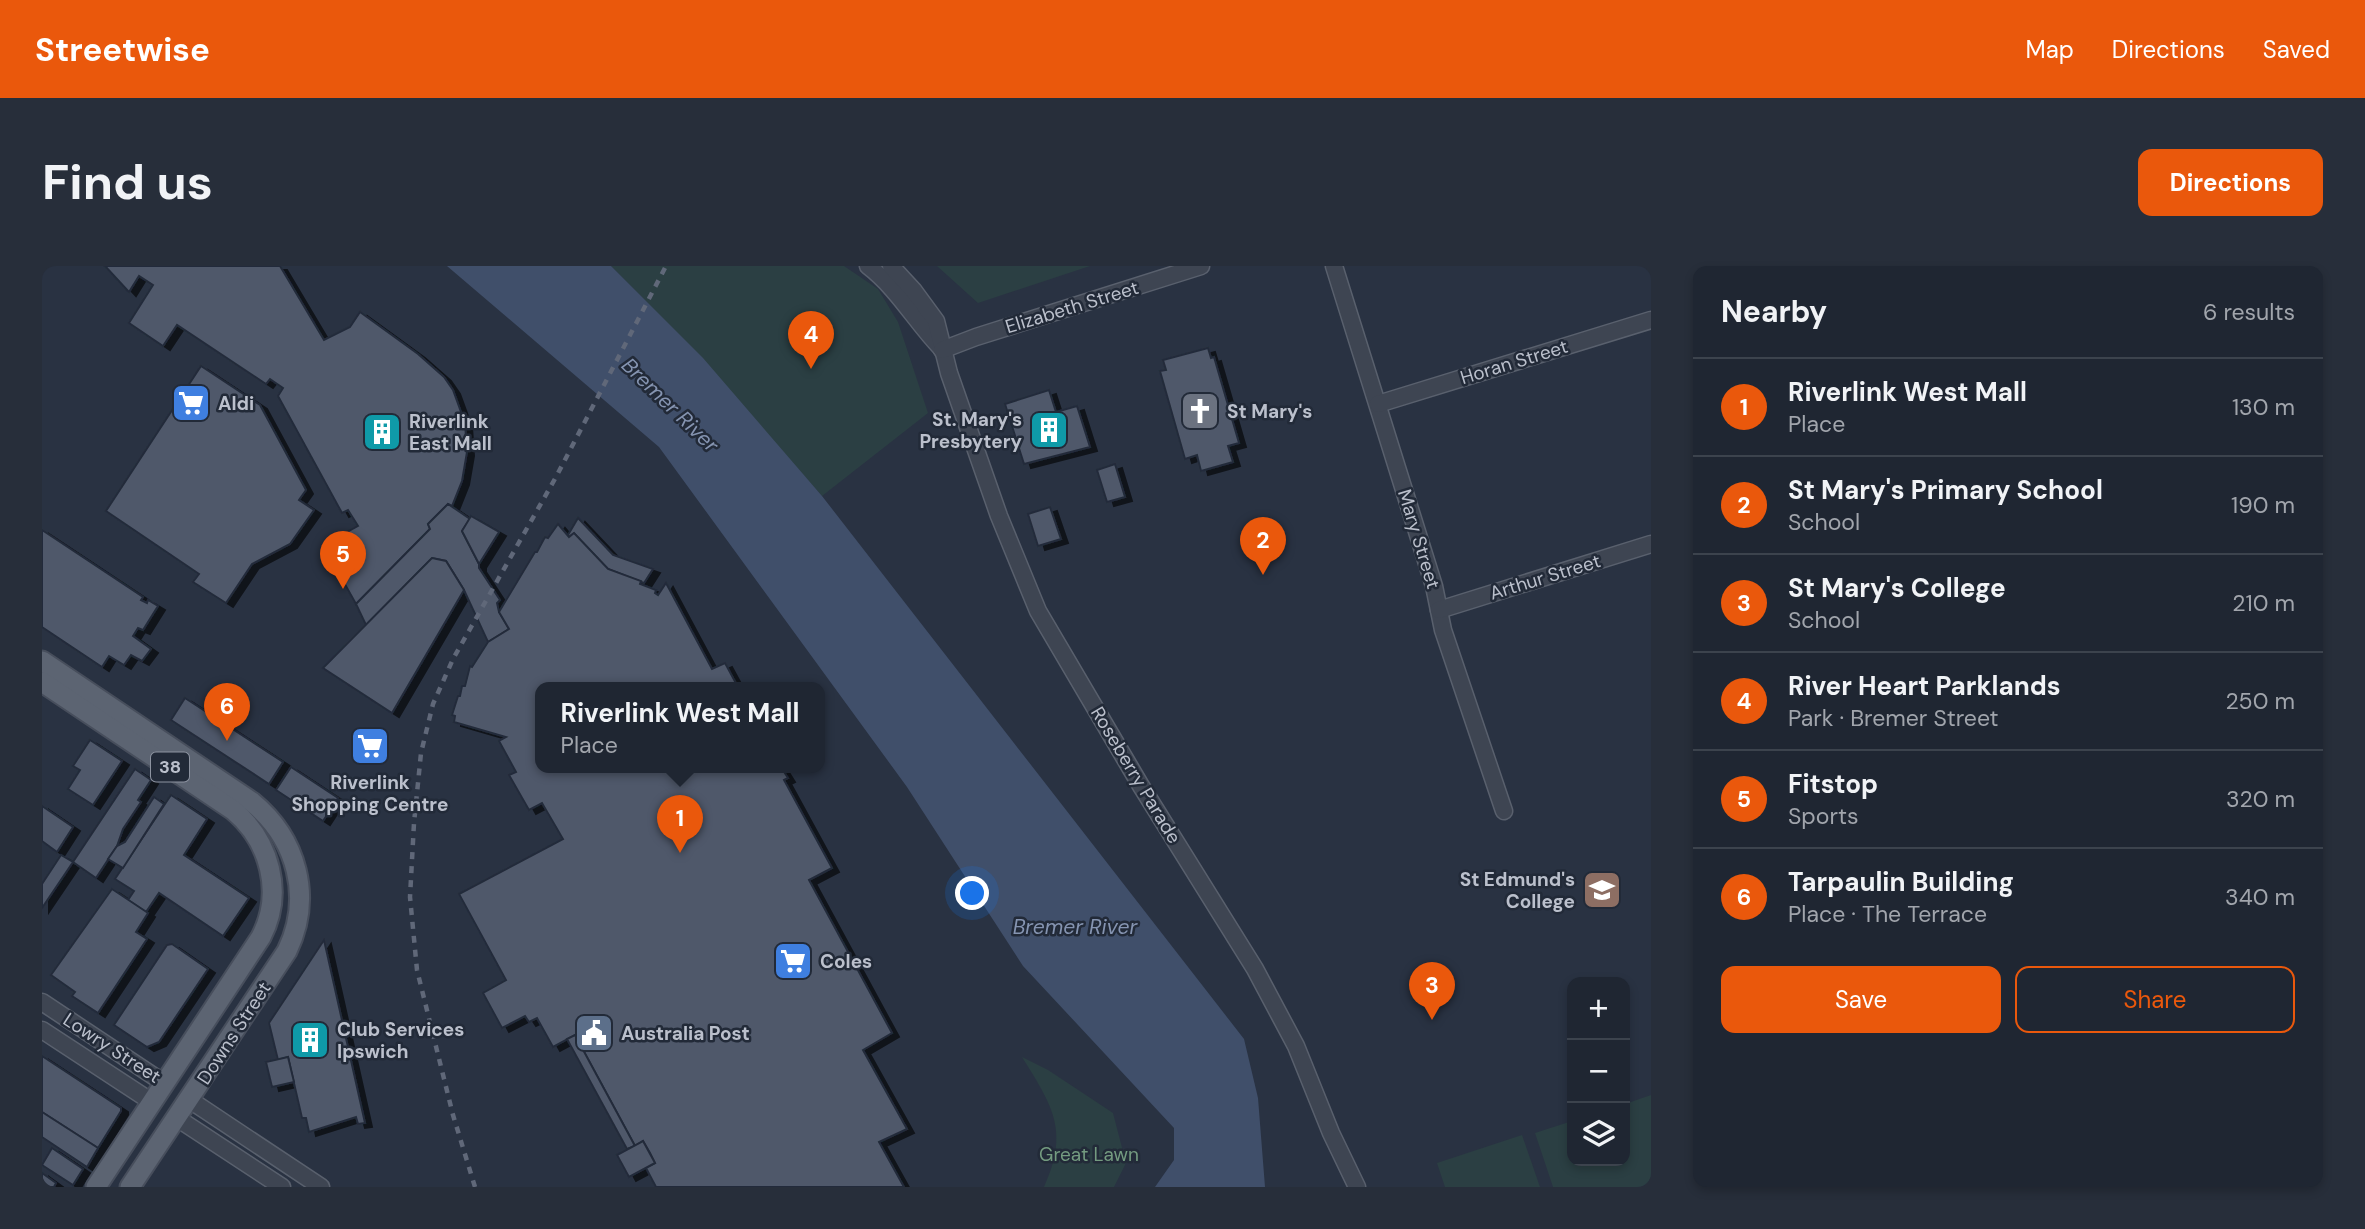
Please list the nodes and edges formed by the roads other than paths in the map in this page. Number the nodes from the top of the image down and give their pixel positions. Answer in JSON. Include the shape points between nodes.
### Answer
{"nodes":[{"id":1,"x":868,"y":266,"type":"edge"},
{"id":2,"x":891,"y":266,"type":"edge"},
{"id":3,"x":1202,"y":266,"type":"edge"},
{"id":4,"x":1334,"y":266,"type":"edge"},
{"id":5,"x":1651,"y":320,"type":"edge"},
{"id":6,"x":942,"y":350,"type":"junction"},
{"id":7,"x":1378,"y":404,"type":"junction"},
{"id":8,"x":1651,"y":544,"type":"edge"},
{"id":9,"x":1439,"y":610,"type":"junction"},
{"id":10,"x":42,"y":662,"type":"edge"},
{"id":11,"x":42,"y":682,"type":"edge"},
{"id":12,"x":1504,"y":811,"type":"dead end"},
{"id":13,"x":271,"y":876,"type":"junction"},
{"id":14,"x":298,"y":876,"type":"junction"},
{"id":15,"x":42,"y":1002,"type":"edge"},
{"id":16,"x":42,"y":1030,"type":"edge"},
{"id":17,"x":164,"y":1083,"type":"junction"},
{"id":18,"x":190,"y":1100,"type":"junction"},
{"id":19,"x":152,"y":1102,"type":"junction"},
{"id":20,"x":177,"y":1118,"type":"junction"},
{"id":21,"x":96,"y":1187,"type":"edge"},
{"id":22,"x":130,"y":1187,"type":"edge"},
{"id":23,"x":282,"y":1187,"type":"edge"},
{"id":24,"x":321,"y":1187,"type":"edge"},
{"id":25,"x":1357,"y":1187,"type":"edge"}],
"edges":[{"from":1,"to":6,"type":"street","via":[[903,299]]},
{"from":2,"to":6,"type":"street","name":"Roseberry Parade","via":[[936,321]]},
{"from":3,"to":6,"type":"street","name":"Elizabeth Street"},
{"from":4,"to":7,"type":"street","name":"Mary Street"},
{"from":5,"to":7,"type":"street","name":"Horan Street"},
{"from":6,"to":25,"type":"street","name":"Roseberry Parade","via":[[999,516],[1038,611],[1255,969],[1296,1046]]},
{"from":7,"to":9,"type":"street","name":"Mary Street"},
{"from":8,"to":9,"type":"street","name":"Arthur Street"},
{"from":9,"to":12,"type":"street","name":"Mary Street"},
{"from":10,"to":14,"type":"main road","number":"38","via":[[252,802],[278,828]]},
{"from":11,"to":13,"type":"main road","number":"38","via":[[233,810],[259,843]]},
{"from":13,"to":14,"type":"main road"},
{"from":13,"to":17,"type":"main road","name":"Downs Street","number":"38","via":[[271,910],[261,937]]},
{"from":14,"to":18,"type":"main road","name":"Downs Street","number":"38","via":[[297,922],[287,951]]},
{"from":15,"to":17,"type":"street","name":"Lowry Street"},
{"from":16,"to":19,"type":"street","name":"Lowry Street"},
{"from":17,"to":18,"type":"main road","name":"Lowry Street"},
{"from":17,"to":19,"type":"main road","name":"Downs Street","number":"38"},
{"from":18,"to":20,"type":"main road","name":"Downs Street","number":"38"},
{"from":18,"to":24,"type":"street","name":"Lowry Street"},
{"from":19,"to":20,"type":"main road","name":"Lowry Street"},
{"from":19,"to":21,"type":"main road","name":"Downs Street","number":"38"},
{"from":20,"to":22,"type":"main road","name":"Downs Street","number":"38"},
{"from":20,"to":23,"type":"street","name":"Lowry Street"}]}
